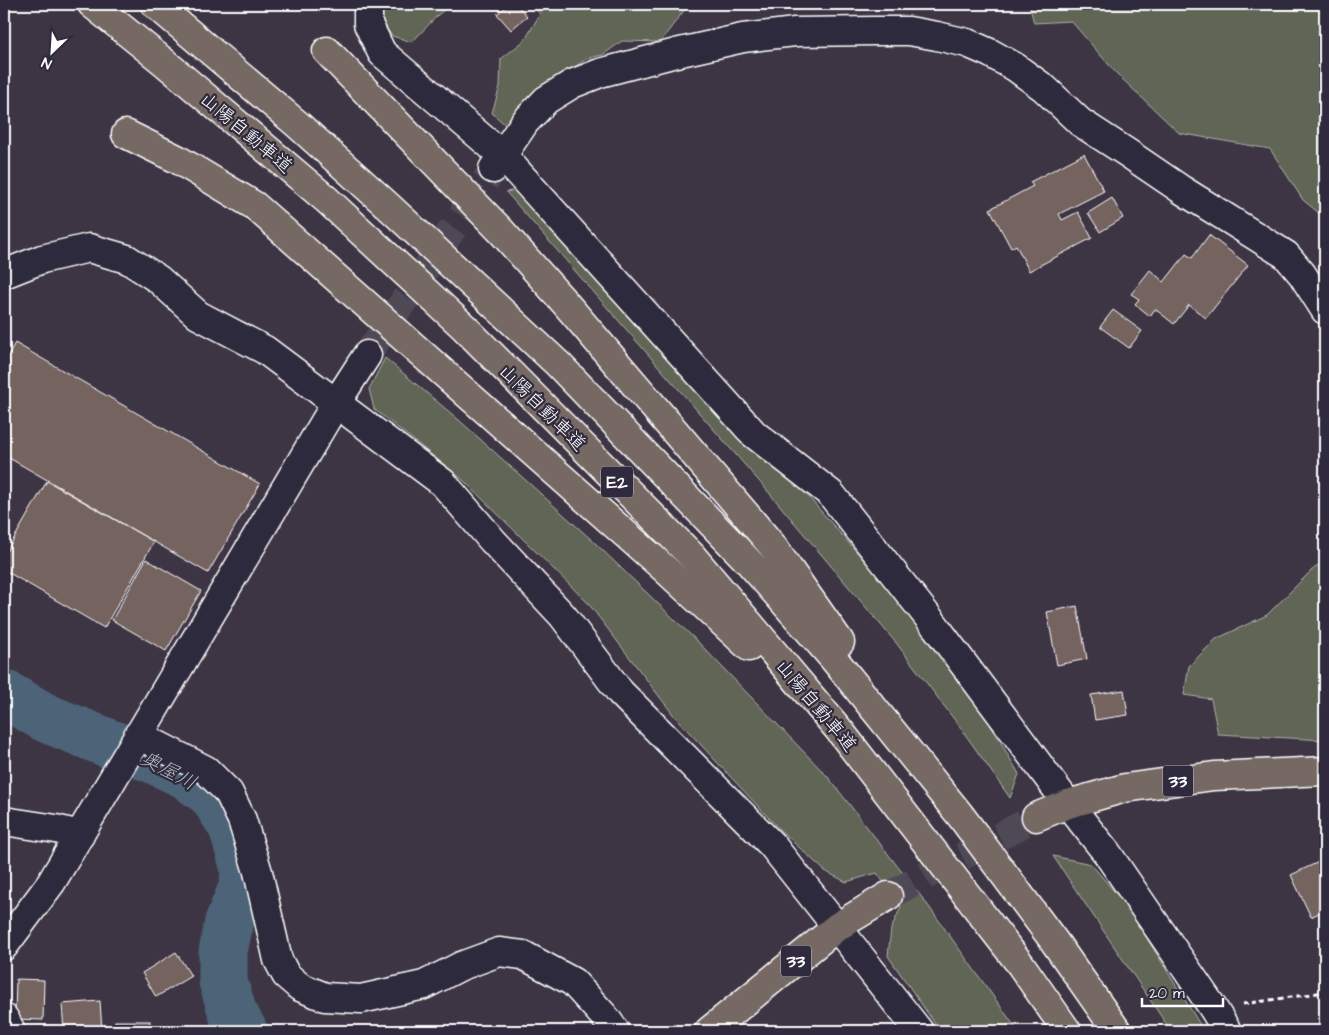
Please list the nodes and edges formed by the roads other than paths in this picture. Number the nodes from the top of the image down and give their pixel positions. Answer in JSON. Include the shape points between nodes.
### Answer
{"nodes":[{"id":1,"x":92,"y":4,"type":"edge"},
{"id":2,"x":155,"y":4,"type":"edge"},
{"id":3,"x":368,"y":4,"type":"edge"},
{"id":4,"x":326,"y":51,"type":"dead end"},
{"id":5,"x":126,"y":134,"type":"dead end"},
{"id":6,"x":497,"y":163,"type":"junction"},
{"id":7,"x":4,"y":274,"type":"edge"},
{"id":8,"x":1325,"y":310,"type":"edge"},
{"id":9,"x":368,"y":355,"type":"tunnel mouth"},
{"id":10,"x":336,"y":403,"type":"junction"},
{"id":11,"x":840,"y":731,"type":"junction"},
{"id":12,"x":133,"y":746,"type":"junction"},
{"id":13,"x":914,"y":759,"type":"junction"},
{"id":14,"x":1325,"y":771,"type":"edge"},
{"id":15,"x":1068,"y":804,"type":"junction"},
{"id":16,"x":1036,"y":817,"type":"tunnel mouth"},
{"id":17,"x":4,"y":821,"type":"edge"},
{"id":18,"x":80,"y":835,"type":"junction"},
{"id":19,"x":888,"y":896,"type":"tunnel mouth"},
{"id":20,"x":837,"y":927,"type":"junction"},
{"id":21,"x":4,"y":946,"type":"edge"},
{"id":22,"x":4,"y":1018,"type":"edge"},
{"id":23,"x":11,"y":1031,"type":"edge"},
{"id":24,"x":615,"y":1031,"type":"edge"},
{"id":25,"x":709,"y":1031,"type":"edge"},
{"id":26,"x":919,"y":1031,"type":"edge"},
{"id":27,"x":1067,"y":1031,"type":"edge"},
{"id":28,"x":1117,"y":1031,"type":"edge"},
{"id":29,"x":1227,"y":1031,"type":"edge"}],
"edges":[{"from":1,"to":11,"type":"main road","name":"山陽自動車道","number":"E2","via":[[327,200],[465,328],[692,556]]},
{"from":2,"to":13,"type":"main road","name":"山陽自動車道","number":"E2","via":[[297,124],[558,364],[749,562],[833,658]]},
{"from":3,"to":6,"type":"street","via":[[368,24],[382,53]]},
{"from":4,"to":13,"type":"main road","via":[[502,232],[771,544],[878,692]]},
{"from":5,"to":11,"type":"main road","via":[[177,159],[255,206],[659,564]]},
{"from":6,"to":8,"type":"street","via":[[525,122],[546,100],[572,84],[600,73],[743,38],[795,32],[876,30],[937,36],[967,43],[1015,67],[1044,88],[1080,122],[1286,255]]},
{"from":6,"to":15,"type":"street","via":[[754,434],[831,494],[936,627]]},
{"from":7,"to":10,"type":"street","via":[[42,259],[88,248],[127,259],[158,279],[198,315],[264,350]]},
{"from":9,"to":10,"type":"street"},
{"from":10,"to":12,"type":"street"},
{"from":10,"to":20,"type":"street","via":[[443,483],[563,616],[620,692],[772,845]]},
{"from":11,"to":27,"type":"main road","name":"山陽自動車道","number":"E2","via":[[1021,965]]},
{"from":12,"to":18,"type":"street"},
{"from":12,"to":24,"type":"street","via":[[206,770],[229,793],[242,820],[258,872],[278,960],[286,976],[300,987],[325,997],[362,999],[424,985],[499,952],[523,955],[573,982]]},
{"from":13,"to":28,"type":"main road","name":"山陽自動車道","number":"E2","via":[[960,815]]},
{"from":14,"to":15,"type":"main road","number":"33","via":[[1214,776],[1125,788]]},
{"from":15,"to":16,"type":"main road","number":"33"},
{"from":15,"to":29,"type":"street","via":[[1107,853]]},
{"from":17,"to":18,"type":"street"},
{"from":18,"to":21,"type":"street","via":[[51,883]]},
{"from":19,"to":20,"type":"main road","number":"33"},
{"from":20,"to":25,"type":"main road","number":"33"},
{"from":20,"to":26,"type":"street"},
{"from":22,"to":23,"type":"street"}]}
